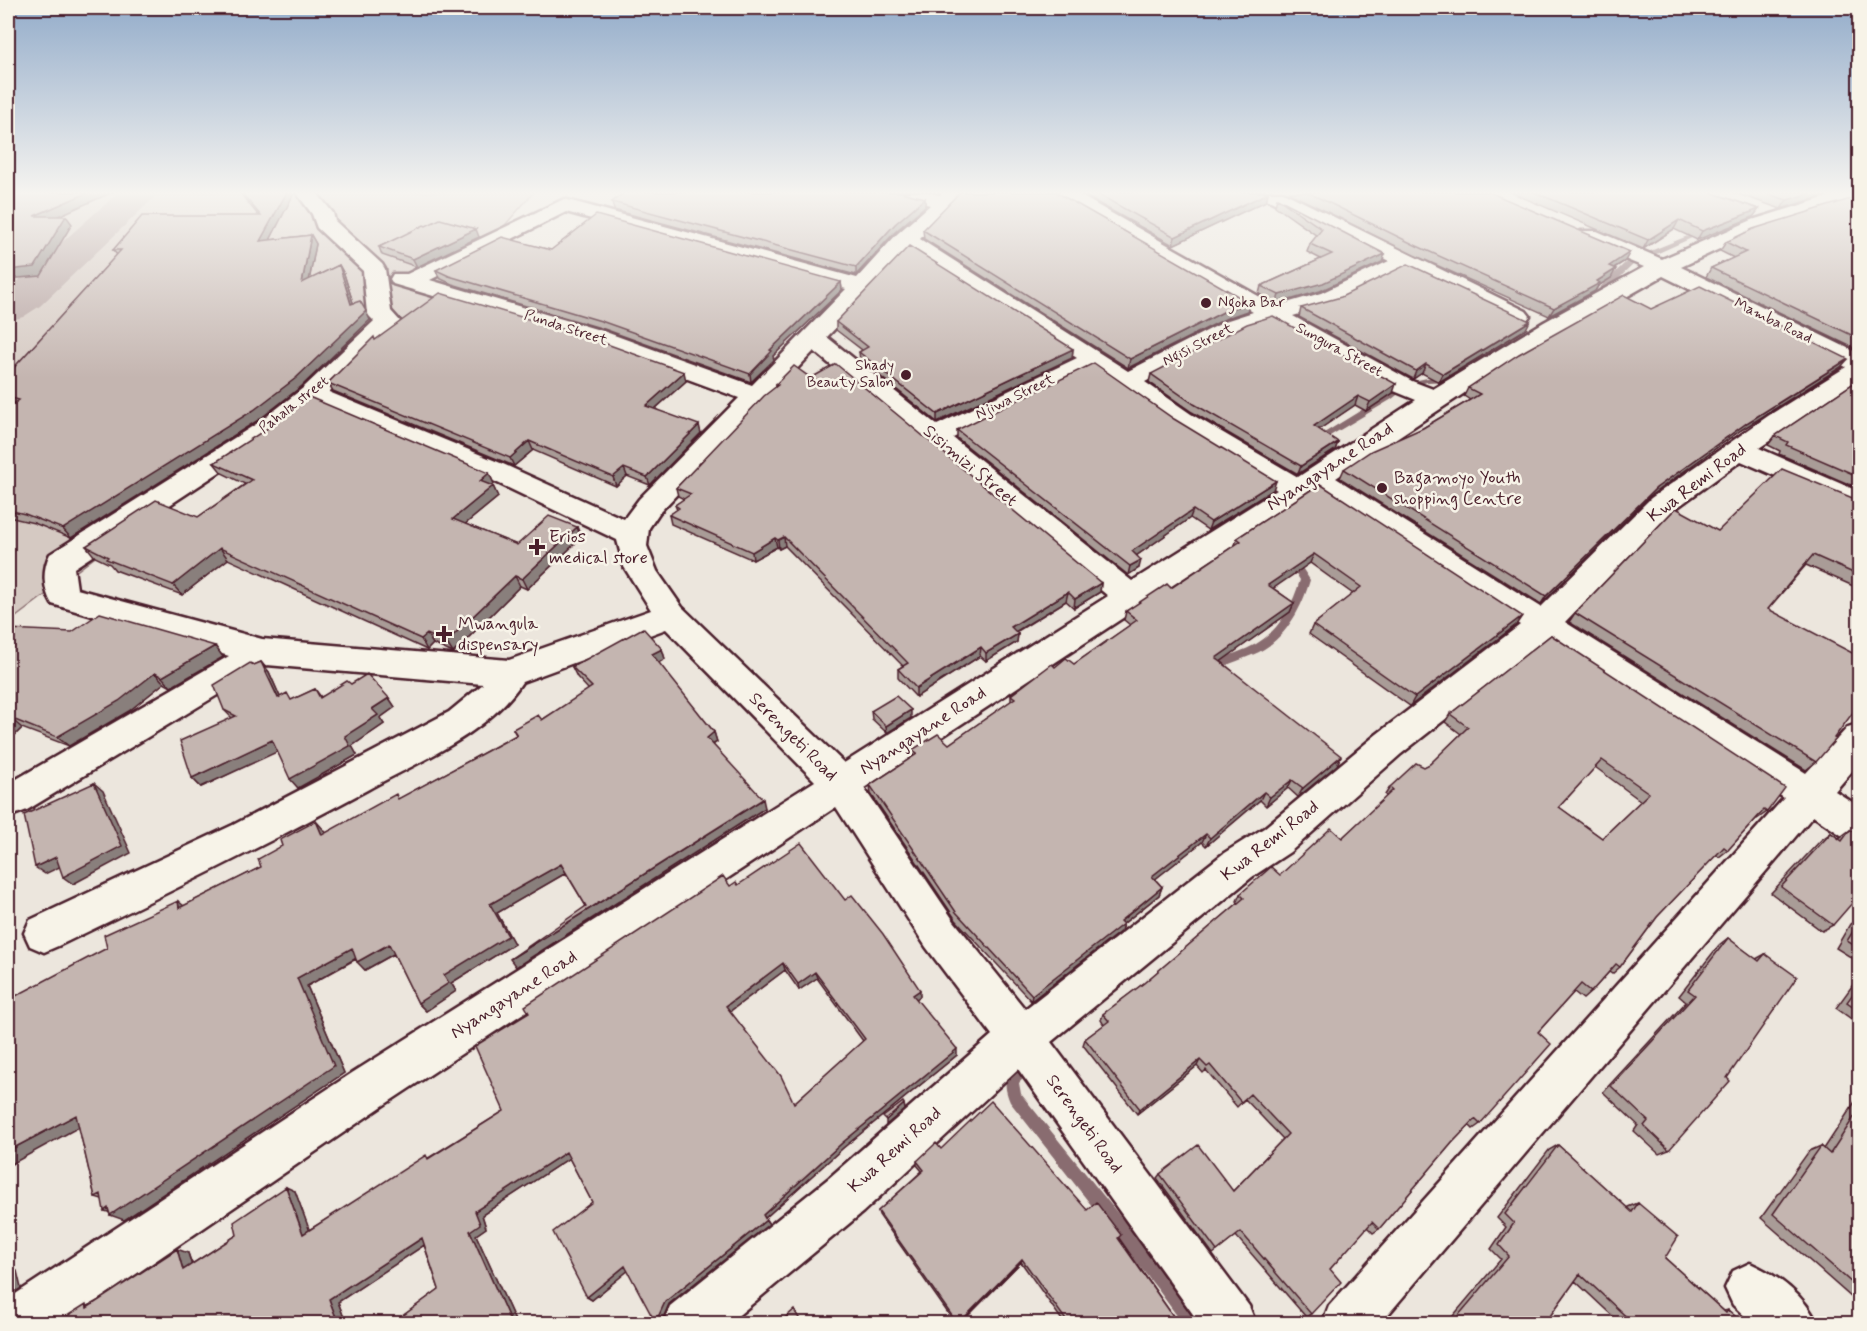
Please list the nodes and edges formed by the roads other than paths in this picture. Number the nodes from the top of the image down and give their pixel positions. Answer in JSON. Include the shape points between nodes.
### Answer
{"nodes":[{"id":1,"x":358,"y":254,"type":"edge"},
{"id":2,"x":464,"y":254,"type":"edge"},
{"id":3,"x":743,"y":254,"type":"edge"},
{"id":4,"x":891,"y":254,"type":"edge"},
{"id":5,"x":929,"y":254,"type":"edge"},
{"id":6,"x":1170,"y":254,"type":"edge"},
{"id":7,"x":1391,"y":254,"type":"edge"},
{"id":8,"x":1632,"y":254,"type":"edge"},
{"id":9,"x":1690,"y":254,"type":"edge"},
{"id":10,"x":1405,"y":261,"type":"junction"},
{"id":11,"x":1665,"y":268,"type":"junction"},
{"id":12,"x":374,"y":269,"type":"junction"},
{"id":13,"x":410,"y":281,"type":"junction"},
{"id":14,"x":860,"y":286,"type":"junction"},
{"id":15,"x":1275,"y":313,"type":"junction"},
{"id":16,"x":1550,"y":329,"type":"junction"},
{"id":17,"x":811,"y":336,"type":"junction"},
{"id":18,"x":1095,"y":359,"type":"junction"},
{"id":19,"x":1860,"y":364,"type":"edge"},
{"id":20,"x":1860,"y":369,"type":"edge"},
{"id":21,"x":1128,"y":381,"type":"junction"},
{"id":22,"x":312,"y":394,"type":"junction"},
{"id":23,"x":755,"y":395,"type":"junction"},
{"id":24,"x":1433,"y":398,"type":"junction"},
{"id":25,"x":936,"y":436,"type":"junction"},
{"id":26,"x":1739,"y":450,"type":"junction"},
{"id":27,"x":1307,"y":483,"type":"junction"},
{"id":28,"x":1860,"y":503,"type":"edge"},
{"id":29,"x":632,"y":535,"type":"junction"},
{"id":30,"x":1130,"y":597,"type":"junction"},
{"id":31,"x":672,"y":615,"type":"junction"},
{"id":32,"x":1545,"y":623,"type":"junction"},
{"id":33,"x":262,"y":652,"type":"junction"},
{"id":34,"x":510,"y":673,"type":"junction"},
{"id":35,"x":1860,"y":737,"type":"edge"},
{"id":36,"x":841,"y":784,"type":"junction"},
{"id":37,"x":1809,"y":794,"type":"junction"},
{"id":38,"x":14,"y":799,"type":"dead end"},
{"id":39,"x":1860,"y":826,"type":"edge"},
{"id":40,"x":44,"y":933,"type":"dead end"},
{"id":41,"x":1023,"y":1040,"type":"junction"},
{"id":42,"x":1750,"y":1288,"type":"dead end"},
{"id":43,"x":14,"y":1323,"type":"edge"},
{"id":44,"x":688,"y":1323,"type":"edge"},
{"id":45,"x":1231,"y":1323,"type":"edge"},
{"id":46,"x":1347,"y":1323,"type":"edge"},
{"id":47,"x":1792,"y":1323,"type":"edge"}],
"edges":[{"from":1,"to":12,"type":"street"},
{"from":2,"to":13,"type":"street"},
{"from":3,"to":14,"type":"street"},
{"from":4,"to":14,"type":"street"},
{"from":5,"to":18,"type":"street"},
{"from":6,"to":15,"type":"street","name":"Sungura Street"},
{"from":7,"to":10,"type":"street"},
{"from":8,"to":11,"type":"street","name":"Mamba Road"},
{"from":9,"to":11,"type":"street","name":"Nyangayane Road"},
{"from":10,"to":15,"type":"street","name":"Ngisi Street","via":[[1329,298]]},
{"from":10,"to":16,"type":"street"},
{"from":11,"to":16,"type":"street","name":"Nyangayane Road","via":[[1634,281]]},
{"from":11,"to":19,"type":"street","name":"Mamba Road"},
{"from":12,"to":13,"type":"street","name":"Punda Street"},
{"from":12,"to":22,"type":"street","name":"Pahala street","via":[[379,314],[388,321]]},
{"from":13,"to":23,"type":"street","name":"Punda Street","via":[[594,336]]},
{"from":14,"to":17,"type":"street"},
{"from":15,"to":21,"type":"street","name":"Ngisi Street","via":[[1236,325]]},
{"from":15,"to":24,"type":"street","name":"Sungura Street","via":[[1403,386]]},
{"from":16,"to":24,"type":"street","name":"Nyangayane Road"},
{"from":17,"to":23,"type":"street"},
{"from":17,"to":25,"type":"street","name":"Sisimizi Street"},
{"from":18,"to":21,"type":"street"},
{"from":18,"to":25,"type":"street","name":"Njiwa Street"},
{"from":20,"to":26,"type":"street","name":"Kwa Remi Road","via":[[1805,402]]},
{"from":21,"to":27,"type":"street","via":[[1182,420]]},
{"from":22,"to":29,"type":"street","via":[[493,470]]},
{"from":22,"to":33,"type":"street","name":"Pahala street","via":[[270,427],[61,562],[59,568],[63,596]]},
{"from":23,"to":29,"type":"street","via":[[643,515]]},
{"from":24,"to":27,"type":"street","name":"Nyangayane Road"},
{"from":25,"to":30,"type":"street","name":"Sisimizi Street","via":[[967,466]]},
{"from":26,"to":28,"type":"street"},
{"from":26,"to":32,"type":"street","name":"Kwa Remi Road","via":[[1661,505]]},
{"from":27,"to":30,"type":"street","name":"Nyangayane Road"},
{"from":27,"to":32,"type":"street"},
{"from":29,"to":31,"type":"street","name":"Serengeti Road","via":[[634,552],[649,585]]},
{"from":30,"to":36,"type":"street","name":"Nyangayane Road"},
{"from":31,"to":34,"type":"street"},
{"from":31,"to":36,"type":"street","name":"Serengeti Road"},
{"from":32,"to":37,"type":"street"},
{"from":32,"to":41,"type":"street","name":"Kwa Remi Road"},
{"from":33,"to":34,"type":"street"},
{"from":33,"to":38,"type":"street"},
{"from":34,"to":40,"type":"street","via":[[498,691],[461,722],[246,837]]},
{"from":35,"to":37,"type":"street"},
{"from":36,"to":41,"type":"street","name":"Serengeti Road","via":[[940,934]]},
{"from":36,"to":43,"type":"street","name":"Nyangayane Road"},
{"from":37,"to":39,"type":"street"},
{"from":37,"to":46,"type":"street"},
{"from":41,"to":44,"type":"street","name":"Kwa Remi Road","via":[[983,1070],[846,1195]]},
{"from":41,"to":45,"type":"street","name":"Serengeti Road"},
{"from":42,"to":47,"type":"street"}]}
